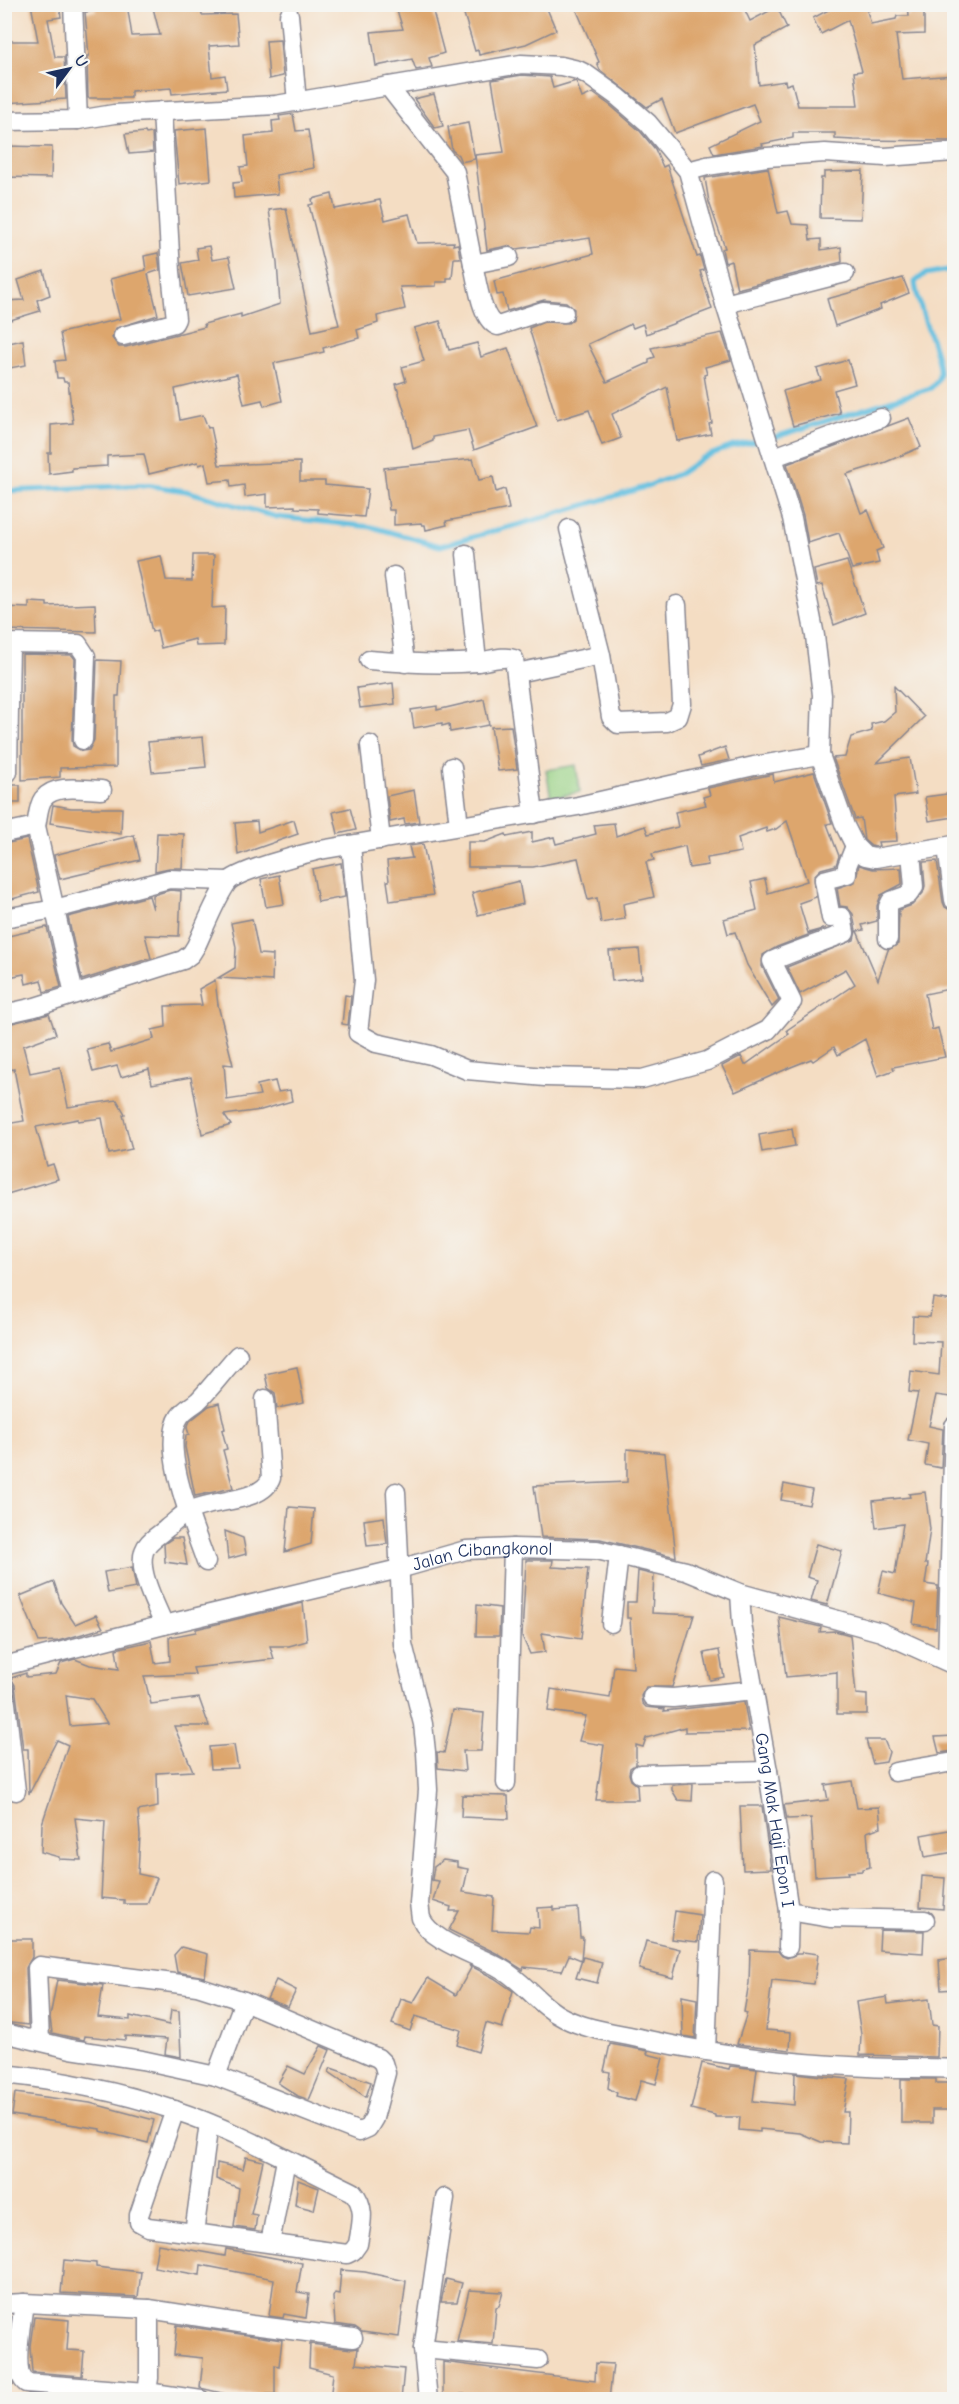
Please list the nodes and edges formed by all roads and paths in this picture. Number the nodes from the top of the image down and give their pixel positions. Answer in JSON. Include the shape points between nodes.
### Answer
{"nodes":[{"id":1,"x":73,"y":4,"type":"edge"},
{"id":2,"x":289,"y":15,"type":"dead end"},
{"id":3,"x":388,"y":86,"type":"junction"},
{"id":4,"x":297,"y":102,"type":"junction"},
{"id":5,"x":162,"y":111,"type":"junction"},
{"id":6,"x":78,"y":120,"type":"junction"},
{"id":7,"x":4,"y":121,"type":"edge"},
{"id":8,"x":954,"y":152,"type":"edge"},
{"id":9,"x":688,"y":171,"type":"junction"},
{"id":10,"x":509,"y":257,"type":"dead end"},
{"id":11,"x":474,"y":264,"type":"junction"},
{"id":12,"x":845,"y":273,"type":"dead end"},
{"id":13,"x":725,"y":304,"type":"junction"},
{"id":14,"x":564,"y":313,"type":"dead end"},
{"id":15,"x":123,"y":336,"type":"dead end"},
{"id":16,"x":881,"y":418,"type":"dead end"},
{"id":17,"x":773,"y":454,"type":"junction"},
{"id":18,"x":569,"y":529,"type":"dead end"},
{"id":19,"x":466,"y":554,"type":"dead end"},
{"id":20,"x":394,"y":576,"type":"dead end"},
{"id":21,"x":677,"y":605,"type":"dead end"},
{"id":22,"x":7,"y":643,"type":"edge"},
{"id":23,"x":601,"y":655,"type":"junction"},
{"id":24,"x":369,"y":660,"type":"dead end"},
{"id":25,"x":477,"y":662,"type":"junction"},
{"id":26,"x":405,"y":663,"type":"junction"},
{"id":27,"x":517,"y":673,"type":"junction"},
{"id":28,"x":83,"y":740,"type":"dead end"},
{"id":29,"x":370,"y":745,"type":"dead end"},
{"id":30,"x":820,"y":755,"type":"junction"},
{"id":31,"x":452,"y":767,"type":"dead end"},
{"id":32,"x":4,"y":776,"type":"edge"},
{"id":33,"x":102,"y":790,"type":"dead end"},
{"id":34,"x":534,"y":814,"type":"junction"},
{"id":35,"x":459,"y":825,"type":"junction"},
{"id":36,"x":36,"y":826,"type":"junction"},
{"id":37,"x":4,"y":832,"type":"edge"},
{"id":38,"x":381,"y":840,"type":"junction"},
{"id":39,"x":351,"y":845,"type":"junction"},
{"id":40,"x":855,"y":846,"type":"junction"},
{"id":41,"x":951,"y":846,"type":"edge"},
{"id":42,"x":910,"y":852,"type":"junction"},
{"id":43,"x":228,"y":881,"type":"junction"},
{"id":44,"x":954,"y":900,"type":"edge"},
{"id":45,"x":55,"y":909,"type":"junction"},
{"id":46,"x":4,"y":918,"type":"edge"},
{"id":47,"x":888,"y":939,"type":"dead end"},
{"id":48,"x":74,"y":994,"type":"junction"},
{"id":49,"x":4,"y":1014,"type":"edge"},
{"id":50,"x":237,"y":1355,"type":"dead end"},
{"id":51,"x":265,"y":1399,"type":"dead end"},
{"id":52,"x":954,"y":1429,"type":"edge"},
{"id":53,"x":396,"y":1492,"type":"dead end"},
{"id":54,"x":189,"y":1511,"type":"junction"},
{"id":55,"x":513,"y":1548,"type":"junction"},
{"id":56,"x":619,"y":1555,"type":"junction"},
{"id":57,"x":206,"y":1562,"type":"dead end"},
{"id":58,"x":399,"y":1569,"type":"junction"},
{"id":59,"x":952,"y":1572,"type":"edge"},
{"id":60,"x":740,"y":1593,"type":"junction"},
{"id":61,"x":611,"y":1623,"type":"dead end"},
{"id":62,"x":164,"y":1624,"type":"junction"},
{"id":63,"x":951,"y":1663,"type":"edge"},
{"id":64,"x":4,"y":1666,"type":"edge"},
{"id":65,"x":4,"y":1686,"type":"edge"},
{"id":66,"x":754,"y":1690,"type":"junction"},
{"id":67,"x":652,"y":1697,"type":"dead end"},
{"id":68,"x":954,"y":1762,"type":"edge"},
{"id":69,"x":768,"y":1771,"type":"junction"},
{"id":70,"x":895,"y":1772,"type":"dead end"},
{"id":71,"x":640,"y":1774,"type":"dead end"},
{"id":72,"x":506,"y":1783,"type":"dead end"},
{"id":73,"x":16,"y":1791,"type":"dead end"},
{"id":74,"x":713,"y":1880,"type":"dead end"},
{"id":75,"x":789,"y":1911,"type":"junction"},
{"id":76,"x":925,"y":1920,"type":"dead end"},
{"id":77,"x":788,"y":1947,"type":"dead end"},
{"id":78,"x":244,"y":2001,"type":"junction"},
{"id":79,"x":4,"y":2033,"type":"edge"},
{"id":80,"x":40,"y":2041,"type":"junction"},
{"id":81,"x":706,"y":2051,"type":"junction"},
{"id":82,"x":954,"y":2069,"type":"edge"},
{"id":83,"x":4,"y":2074,"type":"edge"},
{"id":84,"x":216,"y":2076,"type":"junction"},
{"id":85,"x":175,"y":2110,"type":"junction"},
{"id":86,"x":209,"y":2123,"type":"junction"},
{"id":87,"x":286,"y":2160,"type":"junction"},
{"id":88,"x":445,"y":2198,"type":"dead end"},
{"id":89,"x":194,"y":2233,"type":"junction"},
{"id":90,"x":270,"y":2243,"type":"junction"},
{"id":91,"x":24,"y":2302,"type":"junction"},
{"id":92,"x":4,"y":2304,"type":"edge"},
{"id":93,"x":149,"y":2309,"type":"junction"},
{"id":94,"x":353,"y":2338,"type":"dead end"},
{"id":95,"x":423,"y":2349,"type":"junction"},
{"id":96,"x":538,"y":2360,"type":"dead end"},
{"id":97,"x":147,"y":2392,"type":"junction"},
{"id":98,"x":110,"y":2394,"type":"edge"},
{"id":99,"x":201,"y":2400,"type":"edge"},
{"id":100,"x":428,"y":2400,"type":"edge"}],
"edges":[{"from":1,"to":6,"type":"street"},
{"from":2,"to":4,"type":"street"},
{"from":3,"to":4,"type":"street"},
{"from":3,"to":9,"type":"street","via":[[521,64],[570,67],[586,74],[648,123]]},
{"from":3,"to":11,"type":"street","via":[[455,172]]},
{"from":4,"to":5,"type":"street"},
{"from":5,"to":6,"type":"street"},
{"from":5,"to":15,"type":"street","via":[[176,320]]},
{"from":6,"to":7,"type":"street"},
{"from":8,"to":9,"type":"street","via":[[885,157],[825,153],[767,157]]},
{"from":9,"to":13,"type":"street"},
{"from":10,"to":11,"type":"street"},
{"from":11,"to":14,"type":"street","via":[[486,315],[493,324],[498,326],[543,311]]},
{"from":12,"to":13,"type":"street"},
{"from":13,"to":17,"type":"street"},
{"from":16,"to":17,"type":"street"},
{"from":17,"to":30,"type":"street","via":[[792,518],[815,636],[822,695]]},
{"from":18,"to":23,"type":"street"},
{"from":19,"to":25,"type":"street"},
{"from":20,"to":26,"type":"street"},
{"from":21,"to":23,"type":"street","via":[[682,704],[678,717],[667,722],[618,724],[611,717]]},
{"from":22,"to":28,"type":"street","via":[[81,647],[86,656]]},
{"from":22,"to":32,"type":"street","via":[[8,772]]},
{"from":23,"to":27,"type":"street"},
{"from":24,"to":26,"type":"street"},
{"from":25,"to":26,"type":"street"},
{"from":25,"to":27,"type":"street","via":[[511,657]]},
{"from":27,"to":34,"type":"street"},
{"from":29,"to":38,"type":"street"},
{"from":30,"to":34,"type":"street"},
{"from":30,"to":40,"type":"street"},
{"from":31,"to":35,"type":"street"},
{"from":33,"to":36,"type":"street","via":[[63,789],[50,793],[41,804]]},
{"from":34,"to":35,"type":"street"},
{"from":35,"to":38,"type":"street"},
{"from":36,"to":37,"type":"street"},
{"from":36,"to":45,"type":"street"},
{"from":38,"to":39,"type":"street"},
{"from":39,"to":40,"type":"street","via":[[364,980],[358,1033],[466,1070],[631,1079],[707,1061],[768,1030],[792,1002],[772,961],[845,933],[842,917],[831,918],[824,880],[847,874]]},
{"from":39,"to":43,"type":"street","via":[[295,856]]},
{"from":40,"to":42,"type":"street","via":[[865,856],[875,858]]},
{"from":41,"to":42,"type":"street"},
{"from":41,"to":44,"type":"street"},
{"from":42,"to":47,"type":"street","via":[[914,887],[888,907]]},
{"from":43,"to":45,"type":"street","via":[[169,879]]},
{"from":43,"to":48,"type":"street","via":[[196,946],[183,960]]},
{"from":45,"to":46,"type":"street"},
{"from":45,"to":48,"type":"street"},
{"from":48,"to":49,"type":"street"},
{"from":50,"to":54,"type":"street","via":[[181,1414],[173,1432],[179,1479]]},
{"from":51,"to":54,"type":"street","via":[[269,1486],[254,1495]]},
{"from":52,"to":59,"type":"street"},
{"from":53,"to":58,"type":"street"},
{"from":54,"to":57,"type":"street"},
{"from":54,"to":62,"type":"street","via":[[148,1544],[143,1556],[147,1585]]},
{"from":55,"to":56,"type":"street","name":"Jalan Cibangkonol"},
{"from":55,"to":58,"type":"street","name":"Jalan Cibangkonol","via":[[466,1550]]},
{"from":55,"to":72,"type":"street"},
{"from":56,"to":60,"type":"street","name":"Jalan Cibangkonol","via":[[686,1571]]},
{"from":56,"to":61,"type":"street"},
{"from":58,"to":62,"type":"street","name":"Jalan Cibangkonol"},
{"from":58,"to":81,"type":"street","via":[[403,1644],[426,1752],[428,1790],[421,1918],[438,1937],[501,1968],[563,2018]]},
{"from":59,"to":63,"type":"street"},
{"from":60,"to":63,"type":"street","name":"Jalan Cibangkonol","via":[[881,1632]]},
{"from":60,"to":66,"type":"street","name":"Gang Mak Haji Epon I"},
{"from":62,"to":64,"type":"street","name":"Jalan Cibangkonol"},
{"from":65,"to":73,"type":"street"},
{"from":66,"to":67,"type":"street"},
{"from":66,"to":69,"type":"street","name":"Gang Mak Haji Epon I"},
{"from":68,"to":70,"type":"street"},
{"from":69,"to":71,"type":"street"},
{"from":69,"to":75,"type":"street","name":"Gang Mak Haji Epon I"},
{"from":74,"to":81,"type":"street"},
{"from":75,"to":76,"type":"street","name":"Gang Mak Haji Epon I","via":[[830,1918]]},
{"from":75,"to":77,"type":"street"},
{"from":78,"to":80,"type":"street","via":[[197,1986],[39,1966]]},
{"from":78,"to":84,"type":"street"},
{"from":78,"to":84,"type":"street","via":[[378,2058],[386,2073],[374,2118],[368,2128],[359,2132]]},
{"from":79,"to":80,"type":"street"},
{"from":80,"to":84,"type":"street"},
{"from":81,"to":82,"type":"street","via":[[815,2064]]},
{"from":83,"to":85,"type":"street","via":[[86,2085]]},
{"from":85,"to":86,"type":"street"},
{"from":85,"to":89,"type":"street","via":[[139,2222],[148,2227]]},
{"from":86,"to":87,"type":"street"},
{"from":86,"to":89,"type":"street"},
{"from":87,"to":90,"type":"street"},
{"from":87,"to":90,"type":"street","via":[[353,2192],[362,2213],[358,2244],[347,2254]]},
{"from":88,"to":95,"type":"street"},
{"from":89,"to":90,"type":"street"},
{"from":91,"to":92,"type":"street"},
{"from":91,"to":93,"type":"street"},
{"from":91,"to":98,"type":"street","via":[[18,2367],[22,2380],[26,2384]]},
{"from":93,"to":94,"type":"street"},
{"from":93,"to":97,"type":"street"},
{"from":95,"to":96,"type":"street"},
{"from":95,"to":100,"type":"street"},
{"from":97,"to":98,"type":"street"},
{"from":97,"to":99,"type":"street"}]}
